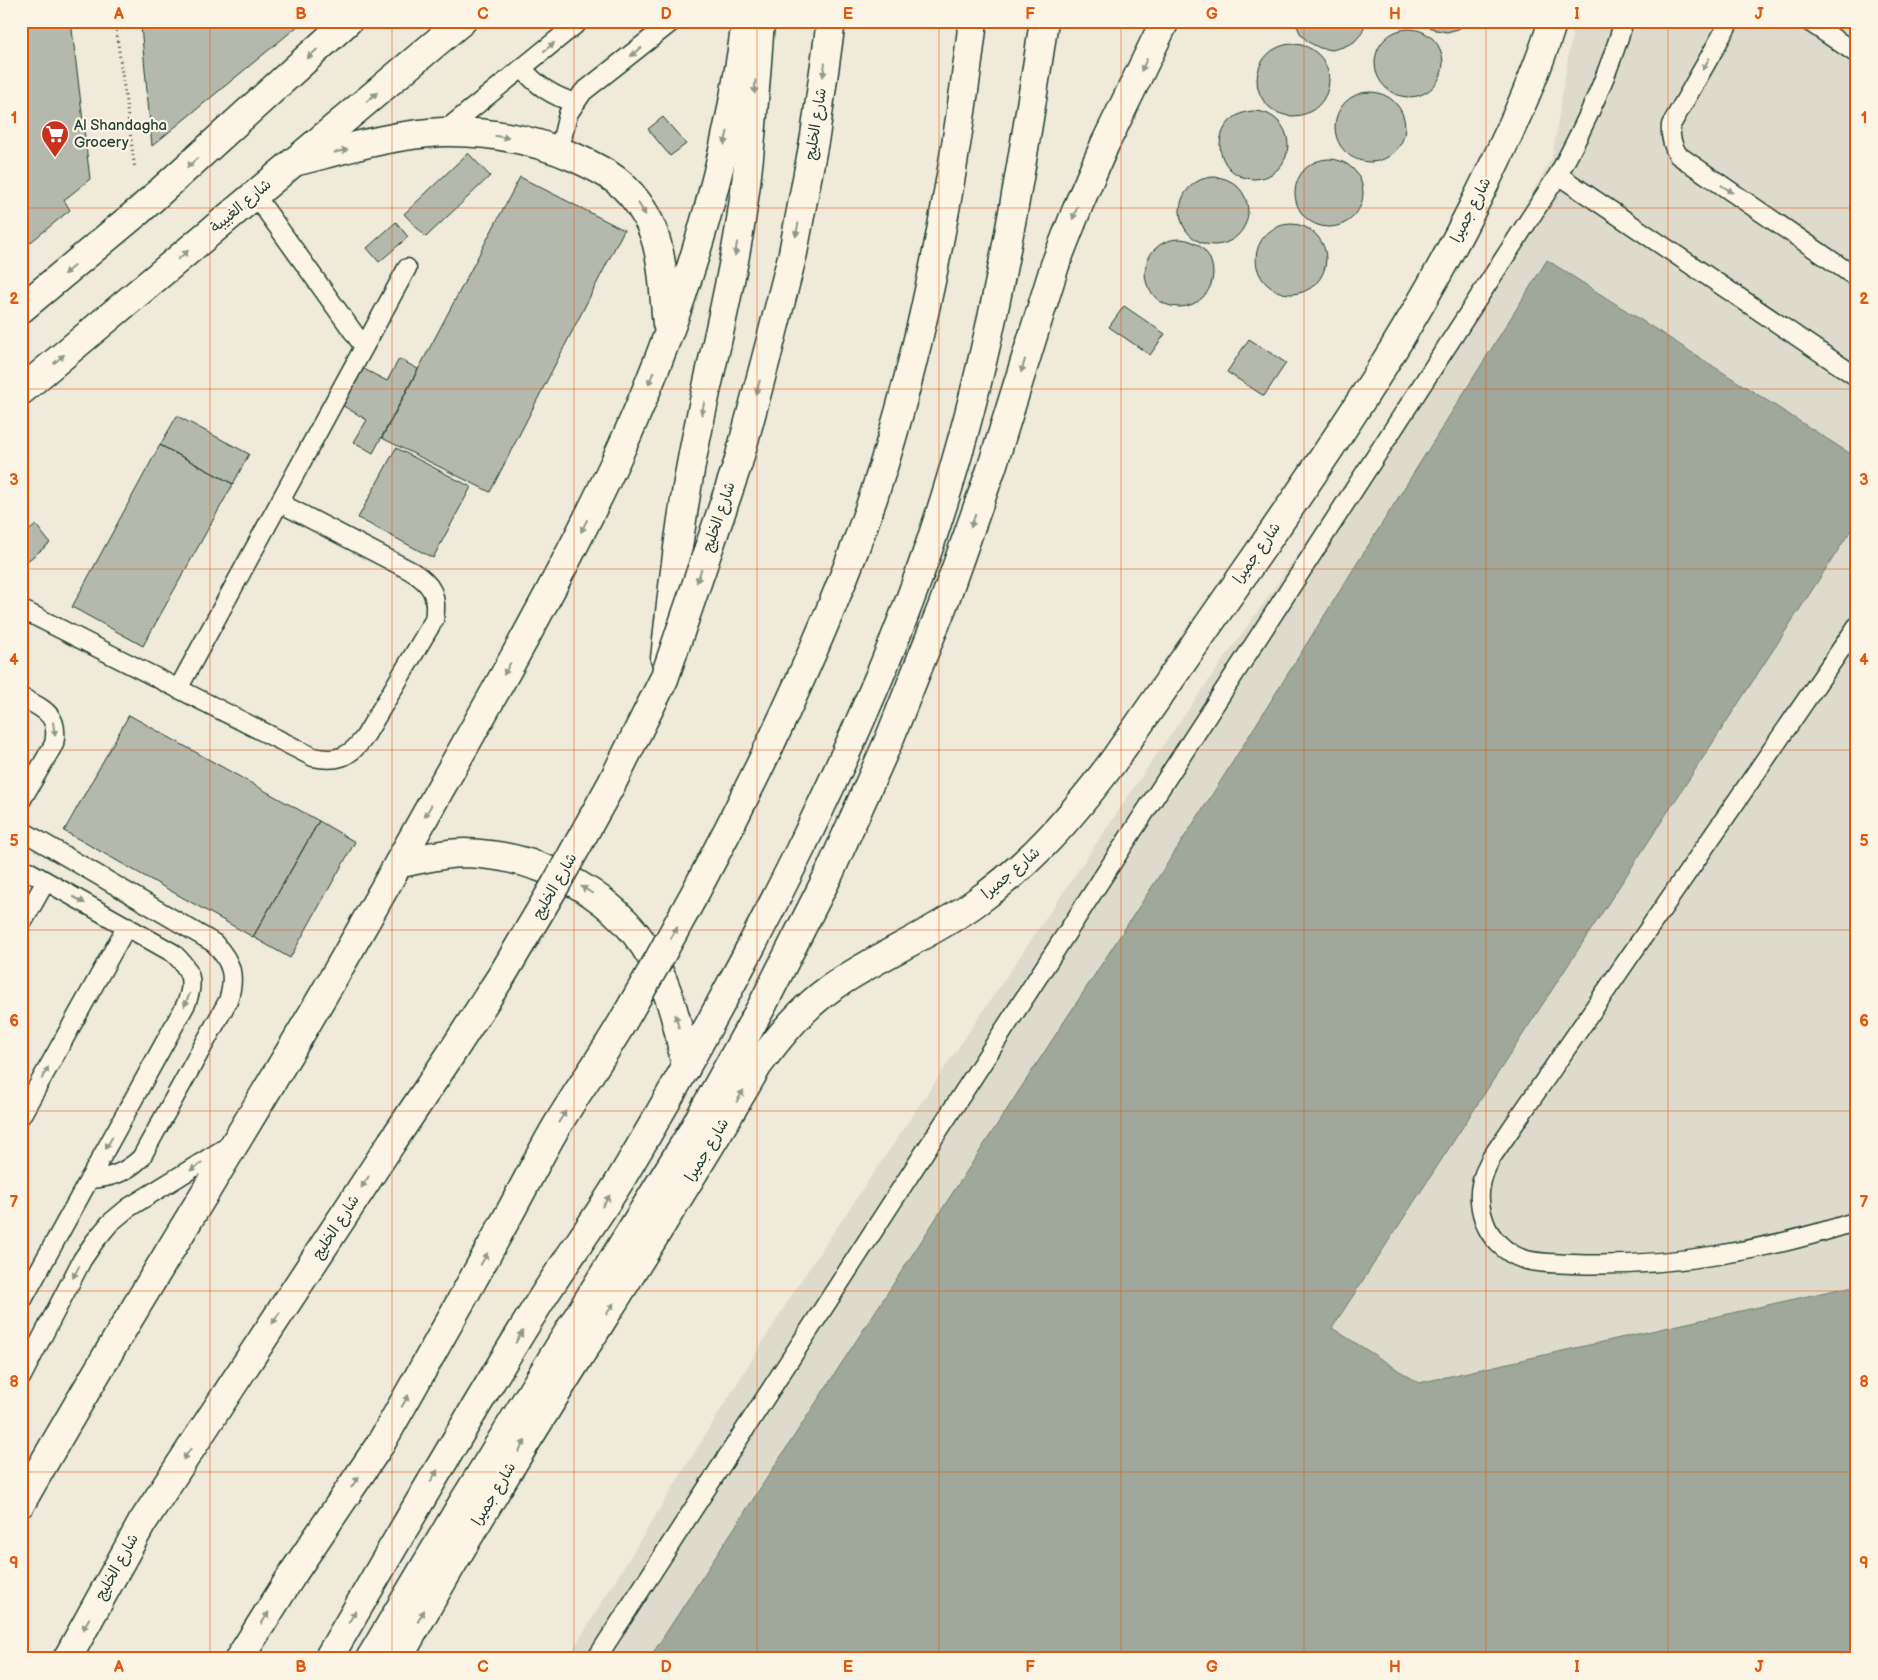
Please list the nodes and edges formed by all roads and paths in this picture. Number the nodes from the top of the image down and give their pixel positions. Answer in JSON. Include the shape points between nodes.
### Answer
{"nodes":[{"id":1,"x":115,"y":21,"type":"edge"},
{"id":2,"x":348,"y":21,"type":"edge"},
{"id":3,"x":580,"y":21,"type":"edge"},
{"id":4,"x":673,"y":21,"type":"edge"},
{"id":5,"x":746,"y":21,"type":"edge"},
{"id":6,"x":760,"y":21,"type":"edge"},
{"id":7,"x":831,"y":21,"type":"edge"},
{"id":8,"x":973,"y":21,"type":"edge"},
{"id":9,"x":1044,"y":21,"type":"edge"},
{"id":10,"x":1165,"y":21,"type":"edge"},
{"id":11,"x":1553,"y":21,"type":"edge"},
{"id":12,"x":1624,"y":21,"type":"edge"},
{"id":13,"x":1730,"y":21,"type":"edge"},
{"id":14,"x":1808,"y":21,"type":"edge"},
{"id":15,"x":453,"y":26,"type":"edge"},
{"id":16,"x":1857,"y":54,"type":"edge"},
{"id":17,"x":522,"y":68,"type":"junction"},
{"id":18,"x":575,"y":102,"type":"junction"},
{"id":19,"x":443,"y":132,"type":"junction"},
{"id":20,"x":563,"y":152,"type":"junction"},
{"id":21,"x":294,"y":162,"type":"junction"},
{"id":22,"x":1558,"y":175,"type":"junction"},
{"id":23,"x":255,"y":195,"type":"junction"},
{"id":24,"x":140,"y":210,"type":"junction"},
{"id":25,"x":407,"y":268,"type":"dead end"},
{"id":26,"x":1857,"y":278,"type":"edge"},
{"id":27,"x":21,"y":309,"type":"edge"},
{"id":28,"x":668,"y":332,"type":"junction"},
{"id":29,"x":364,"y":347,"type":"junction"},
{"id":30,"x":1857,"y":377,"type":"edge"},
{"id":31,"x":21,"y":391,"type":"edge"},
{"id":32,"x":280,"y":503,"type":"junction"},
{"id":33,"x":21,"y":609,"type":"edge"},
{"id":34,"x":1857,"y":626,"type":"edge"},
{"id":35,"x":664,"y":679,"type":"junction"},
{"id":36,"x":178,"y":688,"type":"junction"},
{"id":37,"x":21,"y":697,"type":"edge"},
{"id":38,"x":21,"y":800,"type":"edge"},
{"id":39,"x":21,"y":830,"type":"edge"},
{"id":40,"x":398,"y":864,"type":"junction"},
{"id":41,"x":21,"y":867,"type":"edge"},
{"id":42,"x":46,"y":881,"type":"junction"},
{"id":43,"x":21,"y":925,"type":"edge"},
{"id":44,"x":127,"y":926,"type":"junction"},
{"id":45,"x":686,"y":1068,"type":"junction"},
{"id":46,"x":21,"y":1116,"type":"edge"},
{"id":47,"x":236,"y":1140,"type":"junction"},
{"id":48,"x":89,"y":1179,"type":"junction"},
{"id":49,"x":1857,"y":1221,"type":"edge"},
{"id":50,"x":21,"y":1303,"type":"edge"},
{"id":51,"x":21,"y":1378,"type":"edge"},
{"id":52,"x":21,"y":1504,"type":"edge"},
{"id":53,"x":67,"y":1659,"type":"edge"},
{"id":54,"x":239,"y":1659,"type":"edge"},
{"id":55,"x":328,"y":1659,"type":"edge"},
{"id":56,"x":370,"y":1659,"type":"edge"},
{"id":57,"x":398,"y":1659,"type":"edge"},
{"id":58,"x":596,"y":1659,"type":"edge"}],
"edges":[{"from":1,"to":24,"type":"path"},
{"from":2,"to":24,"type":"main road","one_way":true},
{"from":17,"to":3,"type":"lane","one_way":true},
{"from":4,"to":18,"type":"lane","one_way":true,"via":[[583,92]]},
{"from":5,"to":28,"type":"main road","one_way":true,"via":[[731,116],[710,206]]},
{"from":6,"to":35,"type":"main road","one_way":true,"bridge":true,"via":[[741,221],[682,520]]},
{"from":7,"to":35,"type":"main road","name":"شارع الخليج","one_way":true,"bridge":true,"via":[[804,195],[772,336],[738,463]]},
{"from":54,"to":8,"type":"main road","one_way":true,"bridge":true,"via":[[381,1443],[556,1127],[620,1028],[682,919],[789,705],[832,607],[874,494],[904,392],[930,288],[957,148]]},
{"from":9,"to":45,"type":"main road","via":[[992,321],[948,491],[888,658],[853,738],[754,942]]},
{"from":10,"to":56,"type":"main road","name":"شارع جميرا","one_way":true,"via":[[1105,144],[1055,264],[992,467],[943,605],[889,740],[829,874],[763,1004],[692,1132]]},
{"from":57,"to":11,"type":"main road","name":"شارع جميرا","one_way":true,"via":[[519,1451],[617,1298],[758,1065],[779,1037],[829,989],[934,930],[1014,873],[1083,802],[1112,762],[1321,462],[1417,311],[1495,163],[1523,103]]},
{"from":12,"to":22,"type":"lane","via":[[1599,93]]},
{"from":13,"to":26,"type":"lane","one_way":true,"via":[[1671,125],[1672,146],[1678,155]]},
{"from":14,"to":16,"type":"lane"},
{"from":21,"to":15,"type":"main road","name":"شارع الغبيبة","one_way":true},
{"from":17,"to":18,"type":"lane","via":[[545,90]]},
{"from":17,"to":19,"type":"lane"},
{"from":18,"to":20,"type":"lane","via":[[564,126]]},
{"from":19,"to":20,"type":"main road","one_way":true,"via":[[504,136]]},
{"from":21,"to":19,"type":"main road","one_way":true,"via":[[382,141]]},
{"from":20,"to":28,"type":"main road","one_way":true,"via":[[618,179],[646,215],[660,257]]},
{"from":21,"to":23,"type":"main road","name":"شارع الغبيبة"},
{"from":22,"to":30,"type":"lane"},
{"from":22,"to":58,"type":"lane"},
{"from":23,"to":29,"type":"lane"},
{"from":31,"to":23,"type":"main road","name":"شارع الغبيبة","one_way":true},
{"from":24,"to":27,"type":"main road","one_way":true},
{"from":25,"to":29,"type":"lane"},
{"from":28,"to":40,"type":"main road","one_way":true,"via":[[621,448],[578,537]]},
{"from":29,"to":32,"type":"lane"},
{"from":32,"to":36,"type":"lane"},
{"from":32,"to":36,"type":"lane","via":[[424,578],[436,605],[434,620],[364,738],[348,755],[337,759],[312,757]]},
{"from":33,"to":36,"type":"lane"},
{"from":34,"to":49,"type":"lane","via":[[1491,1158],[1482,1174],[1479,1190],[1480,1208],[1494,1239],[1522,1259],[1539,1262],[1591,1265],[1713,1256],[1773,1244]]},
{"from":35,"to":53,"type":"main road","name":"شارع الخليج","one_way":true,"bridge":true,"via":[[612,783],[504,972],[142,1522]]},
{"from":37,"to":38,"type":"lane","one_way":true,"via":[[48,713],[56,727],[54,744]]},
{"from":39,"to":48,"type":"lane","via":[[214,943],[229,963],[232,976],[228,1001],[141,1158],[118,1175]]},
{"from":45,"to":40,"type":"main road","one_way":true,"via":[[680,1031],[658,968],[617,914],[591,893],[530,863],[498,856],[464,853],[430,856]]},
{"from":40,"to":47,"type":"main road"},
{"from":41,"to":42,"type":"lane"},
{"from":42,"to":43,"type":"lane"},
{"from":42,"to":44,"type":"lane","one_way":true},
{"from":46,"to":44,"type":"lane","one_way":true},
{"from":44,"to":48,"type":"lane","one_way":true,"via":[[173,952],[182,961],[188,970],[190,993]]},
{"from":55,"to":45,"type":"main road","one_way":true,"via":[[521,1333],[618,1184]]},
{"from":47,"to":51,"type":"lane","one_way":true,"via":[[128,1208],[110,1223],[82,1260]]},
{"from":47,"to":52,"type":"main road"},
{"from":48,"to":50,"type":"lane"}]}
